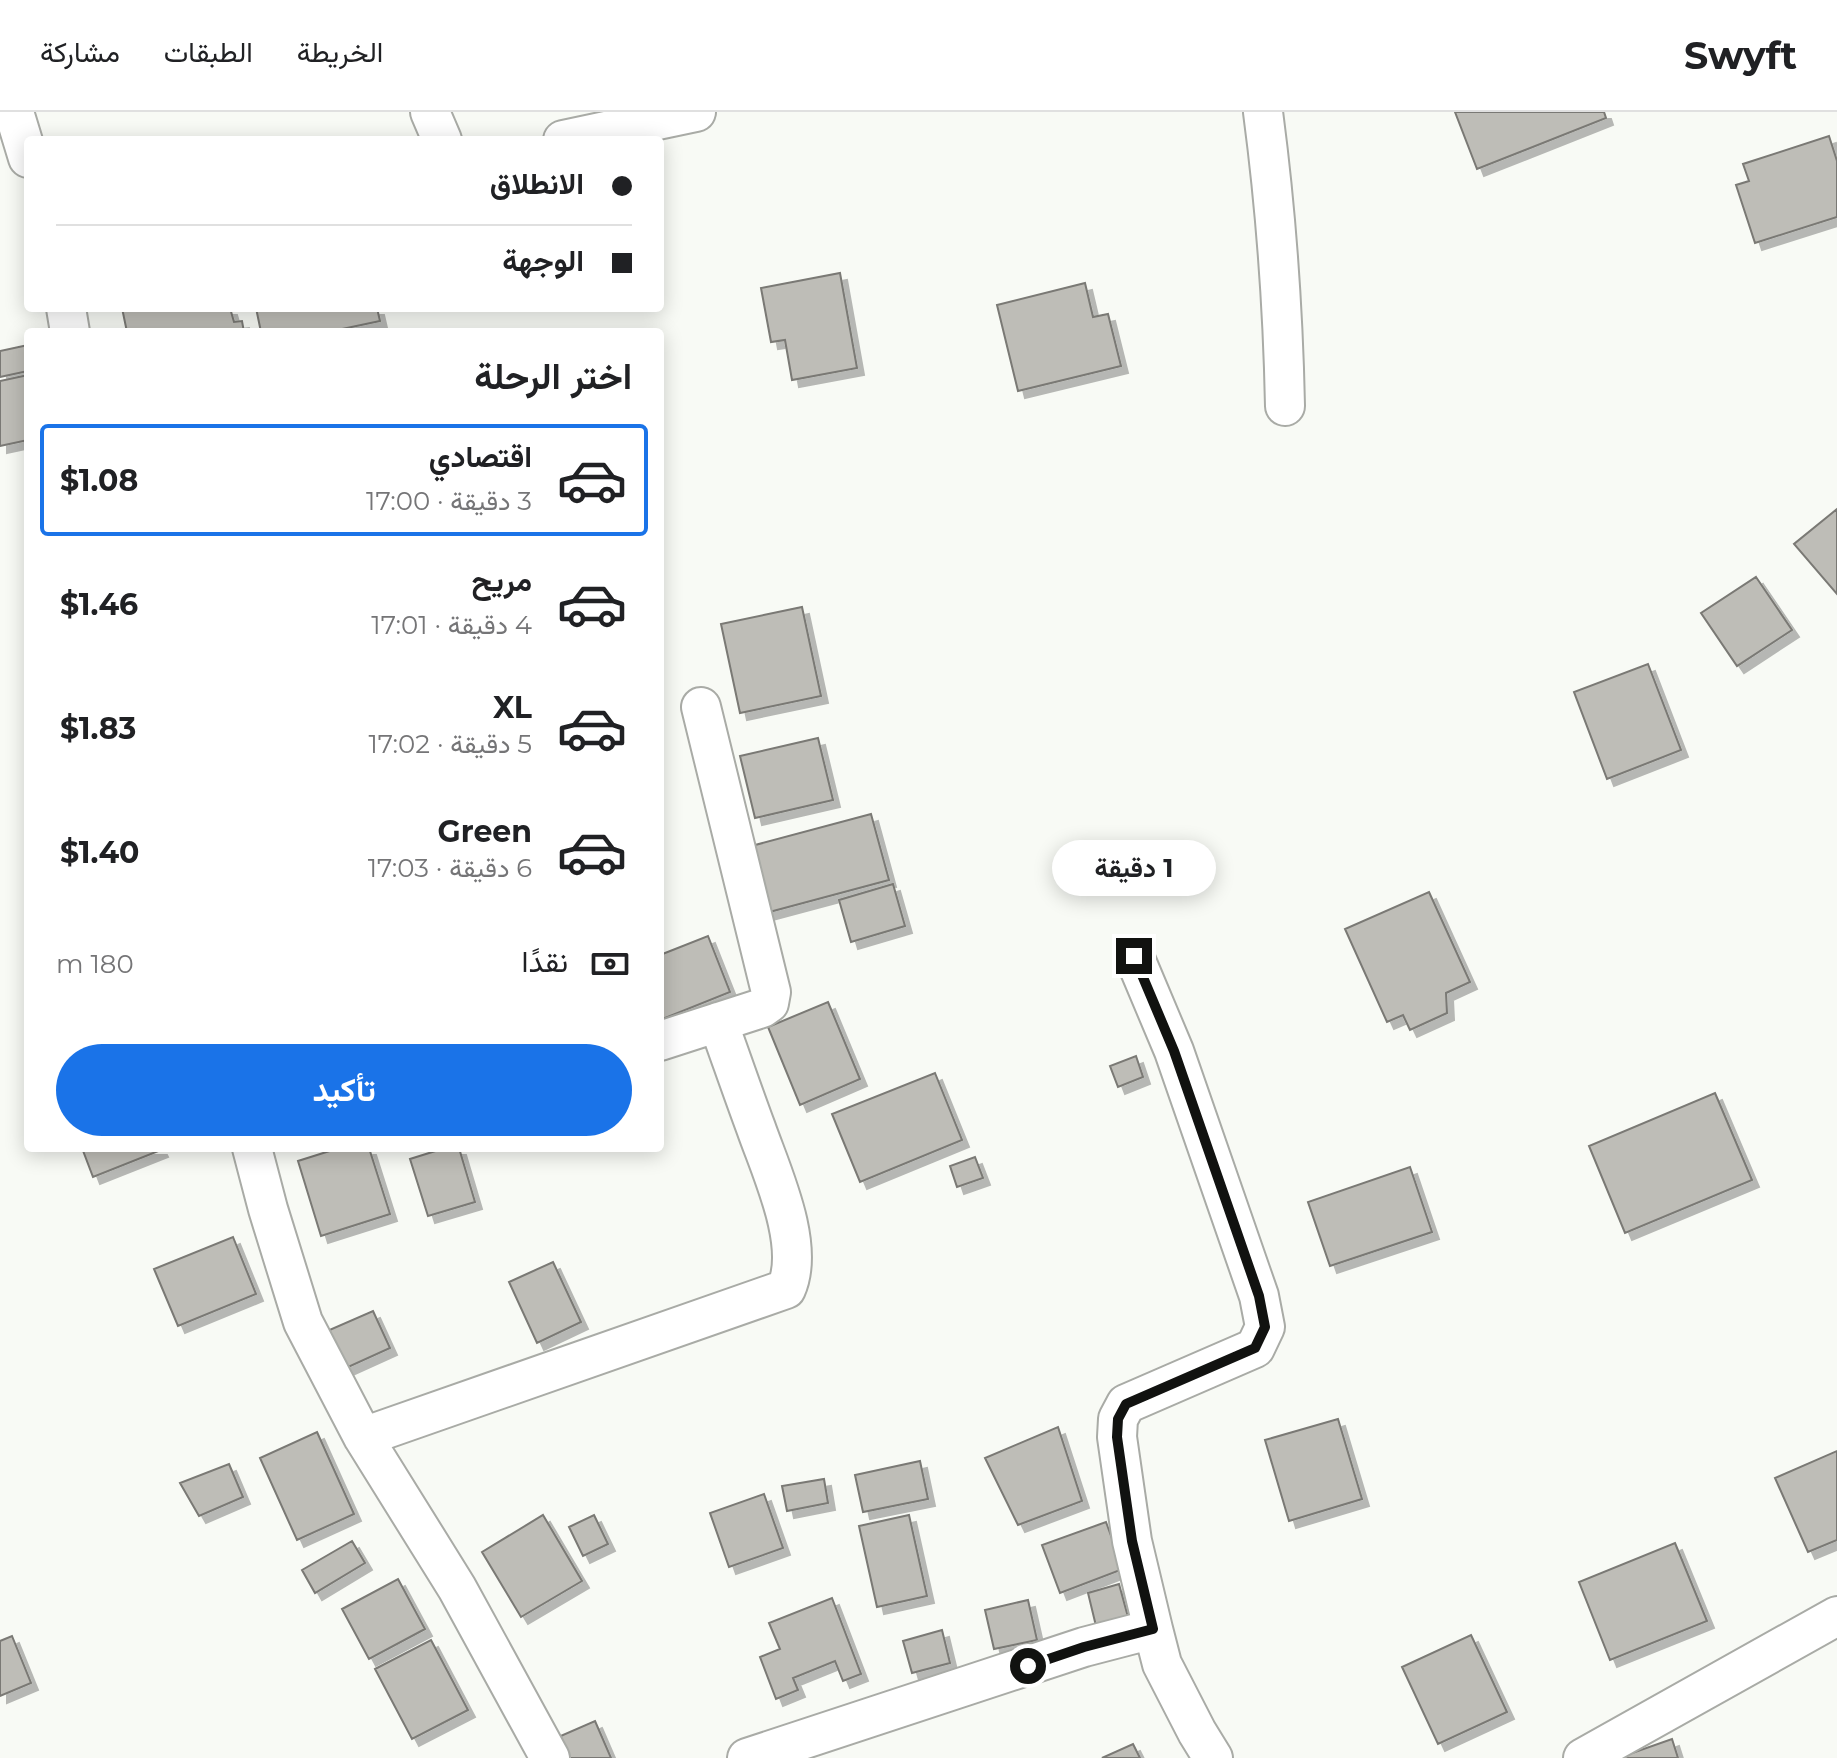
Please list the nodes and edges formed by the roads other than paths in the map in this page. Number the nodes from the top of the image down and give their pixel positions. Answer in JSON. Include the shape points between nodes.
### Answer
{"nodes":[{"id":1,"x":14,"y":112,"type":"edge"},
{"id":2,"x":430,"y":112,"type":"edge"},
{"id":3,"x":696,"y":112,"type":"edge"},
{"id":4,"x":1263,"y":112,"type":"edge"},
{"id":5,"x":440,"y":136,"type":"edge"},
{"id":6,"x":582,"y":136,"type":"edge"},
{"id":7,"x":24,"y":145,"type":"edge"},
{"id":8,"x":1285,"y":406,"type":"dead end"},
{"id":9,"x":701,"y":707,"type":"dead end"},
{"id":10,"x":1134,"y":956,"type":"dead end"},
{"id":11,"x":718,"y":1022,"type":"junction"},
{"id":12,"x":664,"y":1040,"type":"edge"},
{"id":13,"x":253,"y":1152,"type":"edge"},
{"id":14,"x":363,"y":1437,"type":"junction"},
{"id":15,"x":1837,"y":1616,"type":"edge"},
{"id":16,"x":1153,"y":1629,"type":"junction"},
{"id":17,"x":550,"y":1758,"type":"edge"},
{"id":18,"x":747,"y":1758,"type":"edge"},
{"id":19,"x":1213,"y":1758,"type":"edge"},
{"id":20,"x":1583,"y":1758,"type":"edge"}],
"edges":[{"from":1,"to":7,"type":"street"},
{"from":2,"to":5,"type":"street"},
{"from":3,"to":6,"type":"street"},
{"from":4,"to":8,"type":"street","via":[[1284,333]]},
{"from":9,"to":11,"type":"street","via":[[771,992],[762,1008]]},
{"from":10,"to":16,"type":"street","via":[[1174,1051],[1259,1296],[1265,1327],[1255,1348],[1126,1404],[1118,1419],[1132,1541]]},
{"from":11,"to":12,"type":"street"},
{"from":11,"to":14,"type":"street","via":[[786,1216],[793,1256],[786,1289]]},
{"from":13,"to":14,"type":"street","via":[[303,1322]]},
{"from":14,"to":17,"type":"street","via":[[457,1588]]},
{"from":15,"to":20,"type":"street"},
{"from":16,"to":18,"type":"street"},
{"from":16,"to":19,"type":"street","via":[[1162,1664]]}]}
